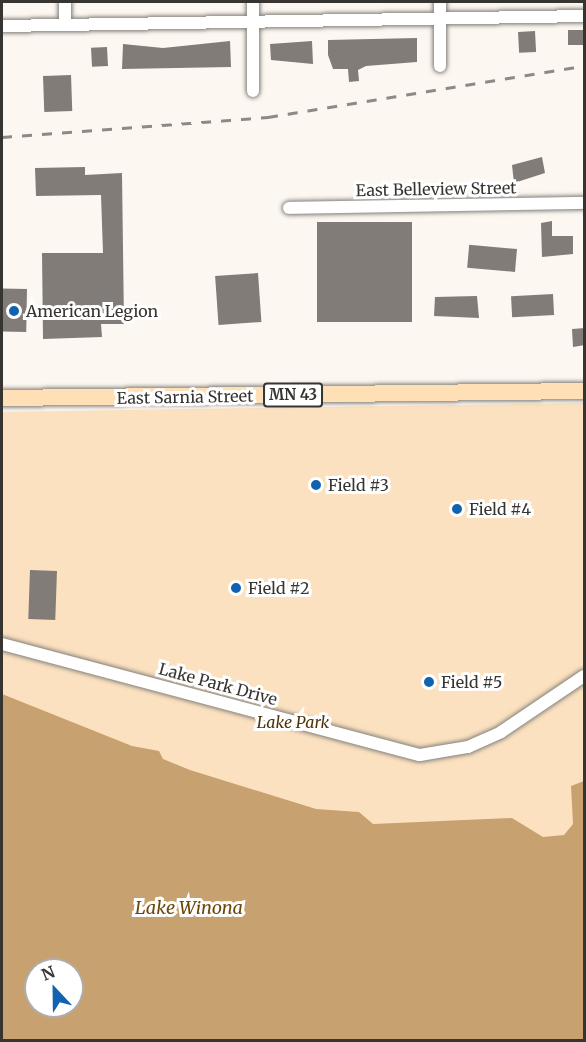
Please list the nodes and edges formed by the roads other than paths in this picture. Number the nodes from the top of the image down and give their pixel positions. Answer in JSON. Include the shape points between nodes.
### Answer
{"nodes":[{"id":1,"x":65,"y":2,"type":"edge"},
{"id":2,"x":253,"y":2,"type":"edge"},
{"id":3,"x":440,"y":2,"type":"edge"},
{"id":4,"x":585,"y":16,"type":"edge"},
{"id":5,"x":440,"y":17,"type":"junction"},
{"id":6,"x":254,"y":21,"type":"junction"},
{"id":7,"x":65,"y":24,"type":"junction"},
{"id":8,"x":2,"y":26,"type":"edge"},
{"id":9,"x":440,"y":66,"type":"dead end"},
{"id":10,"x":254,"y":91,"type":"dead end"},
{"id":11,"x":585,"y":203,"type":"edge"},
{"id":12,"x":289,"y":208,"type":"dead end"},
{"id":13,"x":585,"y":391,"type":"edge"},
{"id":14,"x":2,"y":398,"type":"edge"},
{"id":15,"x":2,"y":644,"type":"edge"},
{"id":16,"x":585,"y":676,"type":"edge"}],
"edges":[{"from":1,"to":7,"type":"street"},
{"from":2,"to":6,"type":"street"},
{"from":3,"to":5,"type":"street"},
{"from":4,"to":5,"type":"street"},
{"from":5,"to":6,"type":"street"},
{"from":5,"to":9,"type":"street"},
{"from":6,"to":7,"type":"street"},
{"from":6,"to":10,"type":"street"},
{"from":7,"to":8,"type":"street"},
{"from":11,"to":12,"type":"street","name":"East Belleview Street"},
{"from":13,"to":14,"type":"main road","name":"East Sarnia Street","number":"MN 43"},
{"from":15,"to":16,"type":"street","name":"Lake Park Drive","via":[[420,755],[468,747],[501,732]]}]}
